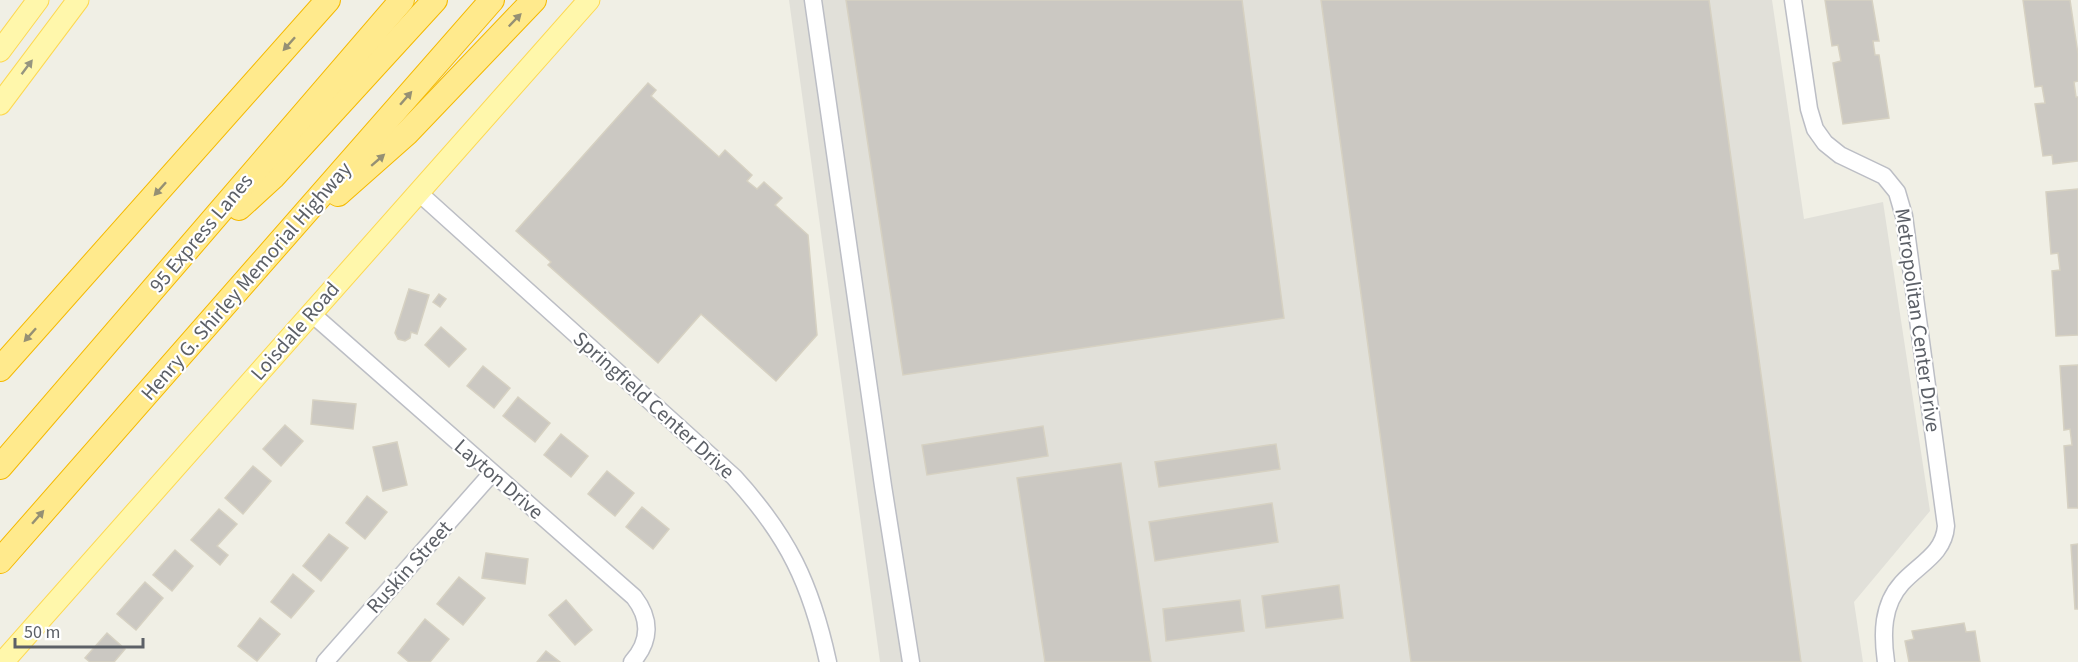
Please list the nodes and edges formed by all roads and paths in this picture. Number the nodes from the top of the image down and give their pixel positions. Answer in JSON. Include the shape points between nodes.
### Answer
{"nodes":[{"id":1,"x":38,"y":0,"type":"edge"},
{"id":2,"x":78,"y":0,"type":"edge"},
{"id":3,"x":328,"y":0,"type":"edge"},
{"id":4,"x":402,"y":0,"type":"edge"},
{"id":5,"x":435,"y":0,"type":"edge"},
{"id":6,"x":492,"y":0,"type":"edge"},
{"id":7,"x":534,"y":0,"type":"edge"},
{"id":8,"x":589,"y":0,"type":"edge"},
{"id":9,"x":813,"y":0,"type":"edge"},
{"id":10,"x":1793,"y":0,"type":"edge"},
{"id":11,"x":0,"y":51,"type":"edge"},
{"id":12,"x":0,"y":104,"type":"edge"},
{"id":13,"x":418,"y":192,"type":"junction"},
{"id":14,"x":271,"y":253,"type":"junction"},
{"id":15,"x":171,"y":270,"type":"junction"},
{"id":16,"x":311,"y":313,"type":"junction"},
{"id":17,"x":0,"y":369,"type":"edge"},
{"id":18,"x":0,"y":466,"type":"edge"},
{"id":19,"x":492,"y":473,"type":"junction"},
{"id":20,"x":0,"y":561,"type":"edge"},
{"id":21,"x":3,"y":662,"type":"edge"},
{"id":22,"x":325,"y":662,"type":"edge"},
{"id":23,"x":632,"y":662,"type":"edge"},
{"id":24,"x":828,"y":662,"type":"edge"},
{"id":25,"x":911,"y":662,"type":"edge"},
{"id":26,"x":1886,"y":662,"type":"edge"}],
"edges":[{"from":1,"to":11,"type":"main road"},
{"from":12,"to":2,"type":"main road","one_way":true},
{"from":3,"to":17,"type":"highway","one_way":true},
{"from":4,"to":15,"type":"highway","name":"95 Express Lanes"},
{"from":5,"to":15,"type":"highway","via":[[267,183]]},
{"from":14,"to":6,"type":"highway","name":"Henry G. Shirley Memorial Highway","one_way":true},
{"from":14,"to":7,"type":"highway","one_way":true,"via":[[387,152]]},
{"from":8,"to":13,"type":"main road","name":"Loisdale Road"},
{"from":9,"to":25,"type":"street"},
{"from":10,"to":26,"type":"street","name":"Metropolitan Center Drive","via":[[1815,129],[1840,155],[1884,176],[1897,192],[1904,216],[1946,534],[1937,551],[1901,583],[1891,601],[1883,625]]},
{"from":13,"to":16,"type":"main road","name":"Loisdale Road"},
{"from":13,"to":24,"type":"street","name":"Springfield Center Drive","via":[[758,503],[796,562],[809,592]]},
{"from":20,"to":14,"type":"highway","name":"Henry G. Shirley Memorial Highway","one_way":true},
{"from":15,"to":18,"type":"highway","name":"95 Express Lanes"},
{"from":16,"to":19,"type":"street","name":"Layton Drive"},
{"from":16,"to":21,"type":"main road","name":"Loisdale Road"},
{"from":19,"to":22,"type":"street","name":"Ruskin Street"},
{"from":19,"to":23,"type":"street","name":"Layton Drive","via":[[634,597],[645,615],[646,634]]}]}
